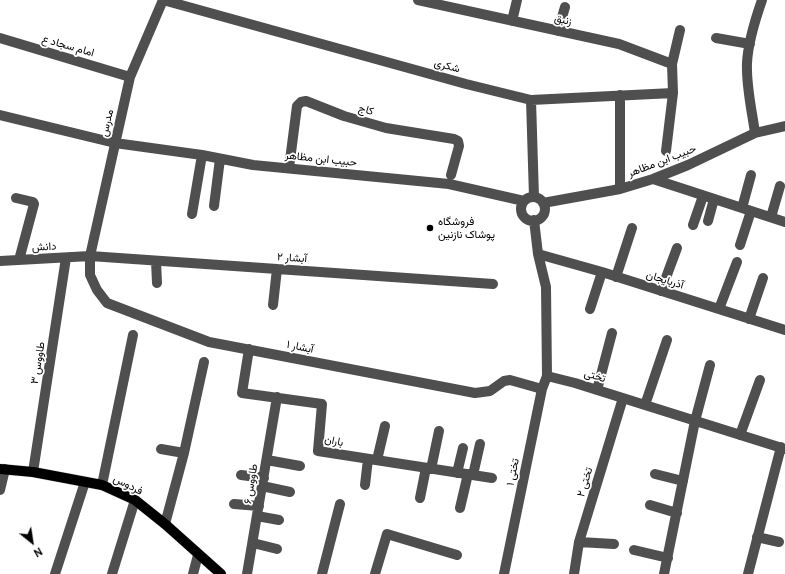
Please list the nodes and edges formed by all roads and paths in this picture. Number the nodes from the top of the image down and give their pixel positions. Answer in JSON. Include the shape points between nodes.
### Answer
{"nodes":[{"id":1,"x":163,"y":0,"type":"edge"},
{"id":2,"x":421,"y":0,"type":"edge"},
{"id":3,"x":517,"y":0,"type":"edge"},
{"id":4,"x":758,"y":1,"type":"edge"},
{"id":5,"x":457,"y":4,"type":"edge"},
{"id":6,"x":565,"y":7,"type":"dead end"},
{"id":7,"x":512,"y":21,"type":"junction"},
{"id":8,"x":680,"y":30,"type":"dead end"},
{"id":9,"x":558,"y":31,"type":"junction"},
{"id":10,"x":0,"y":38,"type":"edge"},
{"id":11,"x":716,"y":38,"type":"dead end"},
{"id":12,"x":750,"y":44,"type":"junction"},
{"id":13,"x":672,"y":64,"type":"junction"},
{"id":14,"x":130,"y":77,"type":"junction"},
{"id":15,"x":673,"y":93,"type":"junction"},
{"id":16,"x":620,"y":95,"type":"junction"},
{"id":17,"x":532,"y":100,"type":"junction"},
{"id":18,"x":0,"y":115,"type":"edge"},
{"id":19,"x":785,"y":126,"type":"edge"},
{"id":20,"x":755,"y":134,"type":"junction"},
{"id":21,"x":115,"y":143,"type":"junction"},
{"id":22,"x":666,"y":151,"type":"dead end"},
{"id":23,"x":202,"y":155,"type":"junction"},
{"id":24,"x":220,"y":159,"type":"junction"},
{"id":25,"x":289,"y":168,"type":"junction"},
{"id":26,"x":451,"y":175,"type":"dead end"},
{"id":27,"x":751,"y":175,"type":"dead end"},
{"id":28,"x":653,"y":179,"type":"junction"},
{"id":29,"x":780,"y":186,"type":"dead end"},
{"id":30,"x":620,"y":189,"type":"junction"},
{"id":31,"x":703,"y":196,"type":"junction"},
{"id":32,"x":16,"y":198,"type":"dead end"},
{"id":33,"x":529,"y":199,"type":"junction"},
{"id":34,"x":714,"y":199,"type":"junction"},
{"id":35,"x":543,"y":203,"type":"junction"},
{"id":36,"x":214,"y":206,"type":"dead end"},
{"id":37,"x":746,"y":209,"type":"junction"},
{"id":38,"x":192,"y":214,"type":"dead end"},
{"id":39,"x":771,"y":217,"type":"junction"},
{"id":40,"x":534,"y":220,"type":"junction"},
{"id":41,"x":708,"y":221,"type":"dead end"},
{"id":42,"x":785,"y":222,"type":"edge"},
{"id":43,"x":693,"y":225,"type":"dead end"},
{"id":44,"x":632,"y":228,"type":"dead end"},
{"id":45,"x":740,"y":245,"type":"dead end"},
{"id":46,"x":677,"y":248,"type":"dead end"},
{"id":47,"x":538,"y":254,"type":"junction"},
{"id":48,"x":90,"y":256,"type":"junction"},
{"id":49,"x":66,"y":258,"type":"junction"},
{"id":50,"x":19,"y":260,"type":"junction"},
{"id":51,"x":0,"y":261,"type":"edge"},
{"id":52,"x":156,"y":261,"type":"junction"},
{"id":53,"x":737,"y":262,"type":"dead end"},
{"id":54,"x":277,"y":269,"type":"junction"},
{"id":55,"x":602,"y":272,"type":"junction"},
{"id":56,"x":616,"y":277,"type":"junction"},
{"id":57,"x":762,"y":278,"type":"dead end"},
{"id":58,"x":157,"y":283,"type":"dead end"},
{"id":59,"x":493,"y":284,"type":"dead end"},
{"id":60,"x":661,"y":291,"type":"junction"},
{"id":61,"x":273,"y":305,"type":"dead end"},
{"id":62,"x":590,"y":309,"type":"dead end"},
{"id":63,"x":719,"y":309,"type":"junction"},
{"id":64,"x":749,"y":319,"type":"junction"},
{"id":65,"x":785,"y":330,"type":"edge"},
{"id":66,"x":612,"y":333,"type":"dead end"},
{"id":67,"x":133,"y":336,"type":"dead end"},
{"id":68,"x":667,"y":340,"type":"dead end"},
{"id":69,"x":249,"y":349,"type":"junction"},
{"id":70,"x":204,"y":362,"type":"dead end"},
{"id":71,"x":710,"y":365,"type":"dead end"},
{"id":72,"x":547,"y":376,"type":"junction"},
{"id":73,"x":760,"y":380,"type":"dead end"},
{"id":74,"x":542,"y":389,"type":"junction"},
{"id":75,"x":597,"y":390,"type":"junction"},
{"id":76,"x":277,"y":397,"type":"junction"},
{"id":77,"x":623,"y":398,"type":"junction"},
{"id":78,"x":645,"y":405,"type":"junction"},
{"id":79,"x":695,"y":420,"type":"junction"},
{"id":80,"x":385,"y":426,"type":"dead end"},
{"id":81,"x":439,"y":431,"type":"dead end"},
{"id":82,"x":740,"y":435,"type":"junction"},
{"id":83,"x":480,"y":444,"type":"dead end"},
{"id":84,"x":463,"y":448,"type":"dead end"},
{"id":85,"x":784,"y":448,"type":"edge"},
{"id":86,"x":161,"y":449,"type":"dead end"},
{"id":87,"x":184,"y":453,"type":"junction"},
{"id":88,"x":373,"y":459,"type":"junction"},
{"id":89,"x":267,"y":460,"type":"junction"},
{"id":90,"x":300,"y":466,"type":"dead end"},
{"id":91,"x":428,"y":468,"type":"junction"},
{"id":92,"x":3,"y":469,"type":"edge"},
{"id":93,"x":33,"y":472,"type":"junction"},
{"id":94,"x":457,"y":473,"type":"junction"},
{"id":95,"x":655,"y":474,"type":"dead end"},
{"id":96,"x":241,"y":475,"type":"dead end"},
{"id":97,"x":471,"y":475,"type":"junction"},
{"id":98,"x":492,"y":478,"type":"dead end"},
{"id":99,"x":683,"y":481,"type":"junction"},
{"id":100,"x":86,"y":482,"type":"junction"},
{"id":101,"x":263,"y":482,"type":"junction"},
{"id":102,"x":365,"y":485,"type":"dead end"},
{"id":103,"x":102,"y":486,"type":"junction"},
{"id":104,"x":0,"y":490,"type":"edge"},
{"id":105,"x":290,"y":492,"type":"dead end"},
{"id":106,"x":420,"y":498,"type":"dead end"},
{"id":107,"x":135,"y":500,"type":"junction"},
{"id":108,"x":234,"y":504,"type":"dead end"},
{"id":109,"x":340,"y":504,"type":"dead end"},
{"id":110,"x":650,"y":505,"type":"dead end"},
{"id":111,"x":460,"y":508,"type":"dead end"},
{"id":112,"x":258,"y":511,"type":"junction"},
{"id":113,"x":677,"y":514,"type":"junction"},
{"id":114,"x":279,"y":520,"type":"dead end"},
{"id":115,"x":165,"y":524,"type":"junction"},
{"id":116,"x":758,"y":537,"type":"junction"},
{"id":117,"x":579,"y":542,"type":"junction"},
{"id":118,"x":779,"y":542,"type":"dead end"},
{"id":119,"x":253,"y":543,"type":"junction"},
{"id":120,"x":614,"y":544,"type":"dead end"},
{"id":121,"x":277,"y":549,"type":"dead end"},
{"id":122,"x":634,"y":550,"type":"dead end"},
{"id":123,"x":198,"y":555,"type":"junction"},
{"id":124,"x":457,"y":555,"type":"dead end"},
{"id":125,"x":668,"y":558,"type":"junction"},
{"id":126,"x":55,"y":574,"type":"edge"},
{"id":127,"x":112,"y":574,"type":"edge"},
{"id":128,"x":193,"y":574,"type":"edge"},
{"id":129,"x":221,"y":574,"type":"edge"},
{"id":130,"x":247,"y":574,"type":"edge"},
{"id":131,"x":322,"y":574,"type":"edge"},
{"id":132,"x":375,"y":574,"type":"edge"},
{"id":133,"x":504,"y":574,"type":"edge"},
{"id":134,"x":574,"y":574,"type":"edge"},
{"id":135,"x":664,"y":574,"type":"edge"},
{"id":136,"x":748,"y":574,"type":"edge"}],
"edges":[{"from":1,"to":14,"type":"street","name":"مدرس"},
{"from":1,"to":17,"type":"street","name":"شکری"},
{"from":2,"to":5,"type":"street","name":"زنبق"},
{"from":3,"to":7,"type":"street"},
{"from":4,"to":12,"type":"street"},
{"from":5,"to":7,"type":"street","name":"زنبق"},
{"from":6,"to":9,"type":"street"},
{"from":7,"to":9,"type":"street","name":"زنبق"},
{"from":8,"to":13,"type":"street"},
{"from":9,"to":13,"type":"street","name":"زنبق","via":[[619,44]]},
{"from":10,"to":14,"type":"street","name":"امام سجاد ع"},
{"from":11,"to":12,"type":"street"},
{"from":12,"to":20,"type":"street","via":[[747,81]]},
{"from":13,"to":15,"type":"street"},
{"from":14,"to":21,"type":"street","name":"مدرس"},
{"from":15,"to":16,"type":"street","name":"شکری"},
{"from":15,"to":22,"type":"street"},
{"from":16,"to":17,"type":"street","name":"شکری"},
{"from":16,"to":30,"type":"street"},
{"from":17,"to":33,"type":"street"},
{"from":18,"to":21,"type":"street","name":"حبیب ابن مظاهر"},
{"from":19,"to":20,"type":"street","name":"حبیب ابن مظاهر"},
{"from":20,"to":28,"type":"street","name":"حبیب ابن مظاهر"},
{"from":21,"to":23,"type":"street","name":"حبیب ابن مظاهر"},
{"from":21,"to":48,"type":"street","name":"مدرس"},
{"from":23,"to":24,"type":"street","name":"حبیب ابن مظاهر"},
{"from":23,"to":38,"type":"street"},
{"from":24,"to":25,"type":"street","name":"حبیب ابن مظاهر"},
{"from":24,"to":36,"type":"street"},
{"from":25,"to":26,"type":"street","name":"کاج","via":[[297,106],[306,101],[344,116],[386,128],[458,141]]},
{"from":25,"to":33,"type":"street","name":"حبیب ابن مظاهر","via":[[449,184]]},
{"from":27,"to":37,"type":"street"},
{"from":28,"to":30,"type":"street","name":"حبیب ابن مظاهر"},
{"from":28,"to":31,"type":"street"},
{"from":29,"to":39,"type":"street"},
{"from":30,"to":35,"type":"street","name":"حبیب ابن مظاهر"},
{"from":31,"to":34,"type":"street"},
{"from":31,"to":43,"type":"street"},
{"from":32,"to":50,"type":"street","via":[[34,204]]},
{"from":33,"to":35,"type":"street","via":[[540,200]]},
{"from":33,"to":40,"type":"street","via":[[521,208],[523,216]]},
{"from":34,"to":37,"type":"street"},
{"from":34,"to":41,"type":"street"},
{"from":35,"to":40,"type":"street","via":[[542,216]]},
{"from":37,"to":39,"type":"street"},
{"from":37,"to":45,"type":"street"},
{"from":39,"to":42,"type":"street"},
{"from":40,"to":47,"type":"street"},
{"from":44,"to":56,"type":"street"},
{"from":46,"to":60,"type":"street"},
{"from":47,"to":55,"type":"street","name":"آذربایجان"},
{"from":47,"to":72,"type":"street","via":[[546,287]]},
{"from":48,"to":49,"type":"street","name":"دانش"},
{"from":48,"to":52,"type":"street","name":"آبشار ۲"},
{"from":48,"to":69,"type":"street","name":"آبشار ۱","via":[[90,275],[107,303],[209,342]]},
{"from":49,"to":50,"type":"street","name":"دانش"},
{"from":49,"to":93,"type":"street","name":"طاووس ۳"},
{"from":50,"to":51,"type":"street","name":"دانش"},
{"from":52,"to":54,"type":"street","name":"آبشار ۲"},
{"from":52,"to":58,"type":"street"},
{"from":53,"to":63,"type":"street"},
{"from":54,"to":59,"type":"street","name":"آبشار ۲"},
{"from":54,"to":61,"type":"street"},
{"from":55,"to":56,"type":"street","name":"آذربایجان"},
{"from":55,"to":62,"type":"street"},
{"from":56,"to":60,"type":"street","name":"آذربایجان"},
{"from":57,"to":64,"type":"street"},
{"from":60,"to":63,"type":"street","name":"آذربایجان"},
{"from":63,"to":64,"type":"street","name":"آذربایجان"},
{"from":64,"to":65,"type":"street","name":"آذربایجان"},
{"from":66,"to":75,"type":"street"},
{"from":67,"to":103,"type":"street"},
{"from":68,"to":78,"type":"street"},
{"from":69,"to":74,"type":"street","name":"آبشار ۱","via":[[475,393],[490,391],[504,381],[510,380]]},
{"from":69,"to":76,"type":"street","name":"باران","via":[[242,393]]},
{"from":70,"to":87,"type":"street"},
{"from":71,"to":79,"type":"street"},
{"from":72,"to":74,"type":"street","name":"تختی ۱"},
{"from":72,"to":75,"type":"street","name":"تختی"},
{"from":73,"to":82,"type":"street"},
{"from":74,"to":133,"type":"street","name":"تختی ۱"},
{"from":75,"to":77,"type":"street","name":"تختی"},
{"from":76,"to":88,"type":"street","name":"باران","via":[[322,404],[318,451]]},
{"from":76,"to":89,"type":"street","name":"طاووس ۶"},
{"from":77,"to":78,"type":"street","name":"تختی"},
{"from":77,"to":117,"type":"street","name":"تختی ۲"},
{"from":78,"to":79,"type":"street","name":"تختی"},
{"from":79,"to":82,"type":"street","name":"تختی"},
{"from":79,"to":99,"type":"street"},
{"from":80,"to":88,"type":"street"},
{"from":81,"to":91,"type":"street"},
{"from":82,"to":85,"type":"street","name":"تختی"},
{"from":83,"to":97,"type":"street"},
{"from":84,"to":94,"type":"street"},
{"from":85,"to":116,"type":"street"},
{"from":86,"to":87,"type":"street"},
{"from":87,"to":115,"type":"street"},
{"from":88,"to":91,"type":"street","name":"باران"},
{"from":88,"to":102,"type":"street"},
{"from":89,"to":90,"type":"street"},
{"from":89,"to":101,"type":"street","name":"طاووس ۶"},
{"from":91,"to":94,"type":"street","name":"باران"},
{"from":91,"to":106,"type":"street"},
{"from":92,"to":93,"type":"main road","name":"فردوس"},
{"from":92,"to":104,"type":"street"},
{"from":93,"to":100,"type":"main road","name":"فردوس"},
{"from":94,"to":97,"type":"street","name":"باران"},
{"from":95,"to":99,"type":"street"},
{"from":96,"to":101,"type":"street"},
{"from":97,"to":98,"type":"street","name":"باران"},
{"from":97,"to":111,"type":"street"},
{"from":99,"to":113,"type":"street"},
{"from":100,"to":103,"type":"main road","name":"فردوس"},
{"from":100,"to":126,"type":"street"},
{"from":101,"to":105,"type":"street"},
{"from":101,"to":112,"type":"street","name":"طاووس ۶"},
{"from":103,"to":107,"type":"main road","name":"فردوس"},
{"from":107,"to":115,"type":"main road","name":"فردوس"},
{"from":107,"to":127,"type":"street"},
{"from":108,"to":112,"type":"street"},
{"from":109,"to":131,"type":"street"},
{"from":110,"to":113,"type":"street"},
{"from":112,"to":114,"type":"street"},
{"from":112,"to":119,"type":"street","name":"طاووس ۶"},
{"from":113,"to":125,"type":"street"},
{"from":115,"to":123,"type":"main road","name":"فردوس"},
{"from":116,"to":118,"type":"street"},
{"from":116,"to":136,"type":"street"},
{"from":117,"to":120,"type":"street"},
{"from":117,"to":134,"type":"street","name":"تختی ۲"},
{"from":119,"to":121,"type":"street"},
{"from":119,"to":130,"type":"street","name":"طاووس ۶"},
{"from":122,"to":125,"type":"street"},
{"from":123,"to":128,"type":"street"},
{"from":123,"to":129,"type":"main road","name":"فردوس"},
{"from":124,"to":132,"type":"street","via":[[387,534]]},
{"from":125,"to":135,"type":"street"}]}
